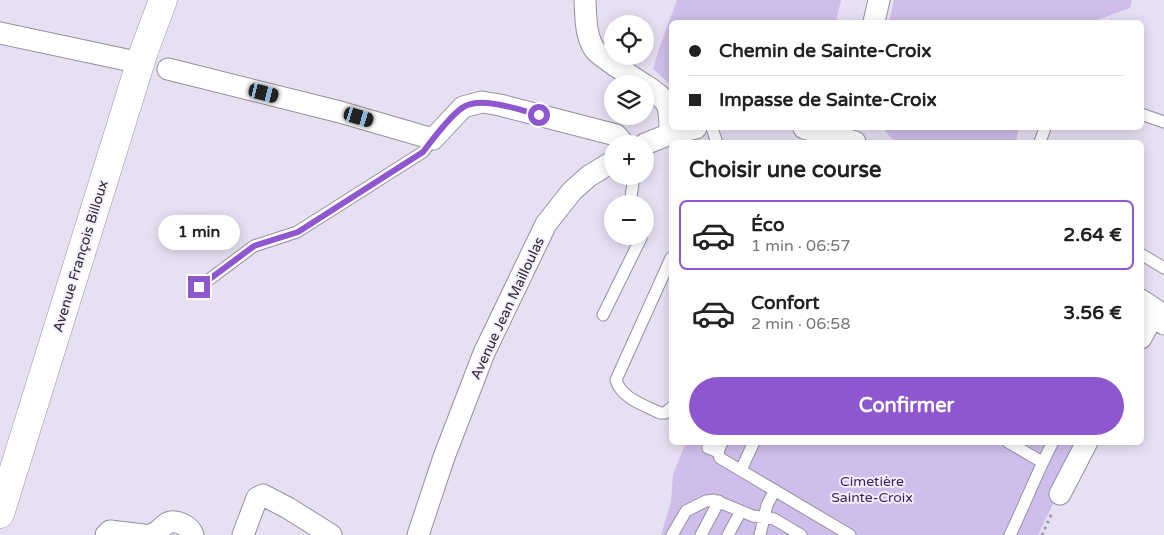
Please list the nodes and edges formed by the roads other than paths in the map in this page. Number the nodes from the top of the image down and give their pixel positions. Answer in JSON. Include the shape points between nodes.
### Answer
{"nodes":[{"id":1,"x":163,"y":0,"type":"edge"},
{"id":2,"x":585,"y":0,"type":"edge"},
{"id":3,"x":879,"y":0,"type":"edge"},
{"id":4,"x":874,"y":20,"type":"edge"},
{"id":5,"x":0,"y":33,"type":"edge"},
{"id":6,"x":141,"y":63,"type":"junction"},
{"id":7,"x":168,"y":69,"type":"dead end"},
{"id":8,"x":631,"y":75,"type":"edge"},
{"id":9,"x":654,"y":92,"type":"edge"},
{"id":10,"x":669,"y":106,"type":"edge"},
{"id":11,"x":1144,"y":115,"type":"edge"},
{"id":12,"x":1164,"y":122,"type":"edge"},
{"id":13,"x":670,"y":130,"type":"edge"},
{"id":14,"x":687,"y":130,"type":"edge"},
{"id":15,"x":808,"y":130,"type":"edge"},
{"id":16,"x":670,"y":134,"type":"junction"},
{"id":17,"x":612,"y":135,"type":"edge"},
{"id":18,"x":851,"y":136,"type":"edge"},
{"id":19,"x":822,"y":138,"type":"edge"},
{"id":20,"x":433,"y":139,"type":"junction"},
{"id":21,"x":654,"y":140,"type":"edge"},
{"id":22,"x":604,"y":167,"type":"edge"},
{"id":23,"x":637,"y":245,"type":"edge"},
{"id":24,"x":1144,"y":256,"type":"edge"},
{"id":25,"x":669,"y":262,"type":"edge"},
{"id":26,"x":1164,"y":268,"type":"edge"},
{"id":27,"x":199,"y":287,"type":"dead end"},
{"id":28,"x":1154,"y":311,"type":"edge"},
{"id":29,"x":602,"y":315,"type":"dead end"},
{"id":30,"x":1144,"y":332,"type":"edge"},
{"id":31,"x":669,"y":410,"type":"edge"},
{"id":32,"x":708,"y":445,"type":"edge"},
{"id":33,"x":753,"y":445,"type":"edge"},
{"id":34,"x":1013,"y":445,"type":"edge"},
{"id":35,"x":1051,"y":445,"type":"edge"},
{"id":36,"x":1085,"y":445,"type":"edge"},
{"id":37,"x":720,"y":447,"type":"edge"},
{"id":38,"x":1042,"y":462,"type":"junction"},
{"id":39,"x":741,"y":470,"type":"junction"},
{"id":40,"x":775,"y":490,"type":"junction"},
{"id":41,"x":1060,"y":494,"type":"dead end"},
{"id":42,"x":719,"y":501,"type":"junction"},
{"id":43,"x":741,"y":511,"type":"junction"},
{"id":44,"x":0,"y":514,"type":"edge"},
{"id":45,"x":763,"y":517,"type":"junction"},
{"id":46,"x":106,"y":535,"type":"edge"},
{"id":47,"x":143,"y":535,"type":"edge"},
{"id":48,"x":149,"y":535,"type":"edge"},
{"id":49,"x":193,"y":535,"type":"edge"},
{"id":50,"x":243,"y":535,"type":"edge"},
{"id":51,"x":331,"y":535,"type":"edge"},
{"id":52,"x":418,"y":535,"type":"edge"},
{"id":53,"x":672,"y":535,"type":"edge"},
{"id":54,"x":701,"y":535,"type":"edge"},
{"id":55,"x":728,"y":535,"type":"edge"},
{"id":56,"x":760,"y":535,"type":"edge"},
{"id":57,"x":801,"y":535,"type":"edge"},
{"id":58,"x":850,"y":535,"type":"edge"},
{"id":59,"x":1010,"y":535,"type":"edge"}],
"edges":[{"from":1,"to":6,"type":"street","name":"Avenue François Billoux"},
{"from":2,"to":8,"type":"street","via":[[589,39],[595,51]]},
{"from":3,"to":4,"type":"street"},
{"from":5,"to":6,"type":"street"},
{"from":6,"to":44,"type":"street","name":"Avenue François Billoux"},
{"from":7,"to":20,"type":"street"},
{"from":9,"to":10,"type":"street"},
{"from":11,"to":12,"type":"lane"},
{"from":13,"to":16,"type":"street"},
{"from":14,"to":16,"type":"street"},
{"from":15,"to":19,"type":"street"},
{"from":16,"to":21,"type":"street"},
{"from":17,"to":20,"type":"street","via":[[482,102],[463,107]]},
{"from":18,"to":19,"type":"street"},
{"from":20,"to":27,"type":"lane","via":[[415,158],[298,232],[254,246]]},
{"from":22,"to":52,"type":"street","name":"Avenue Jean Mailloulas","via":[[572,190],[546,224],[484,353]]},
{"from":23,"to":29,"type":"lane"},
{"from":24,"to":26,"type":"lane"},
{"from":25,"to":31,"type":"lane","via":[[616,380],[624,394],[660,413]]},
{"from":28,"to":30,"type":"street"},
{"from":32,"to":37,"type":"lane","via":[[708,448]]},
{"from":33,"to":39,"type":"lane"},
{"from":34,"to":38,"type":"lane"},
{"from":35,"to":38,"type":"lane"},
{"from":36,"to":41,"type":"street"},
{"from":37,"to":39,"type":"lane","via":[[720,458]]},
{"from":38,"to":59,"type":"lane"},
{"from":39,"to":40,"type":"lane"},
{"from":40,"to":45,"type":"lane"},
{"from":40,"to":58,"type":"lane"},
{"from":42,"to":43,"type":"lane"},
{"from":42,"to":53,"type":"lane","via":[[706,501],[686,511]]},
{"from":42,"to":54,"type":"lane"},
{"from":43,"to":45,"type":"lane"},
{"from":43,"to":55,"type":"lane"},
{"from":45,"to":56,"type":"lane"},
{"from":45,"to":57,"type":"lane"},
{"from":46,"to":47,"type":"street","via":[[110,532]]},
{"from":48,"to":49,"type":"street","via":[[173,522],[188,527]]},
{"from":50,"to":51,"type":"street","via":[[257,498],[262,495]]}]}
